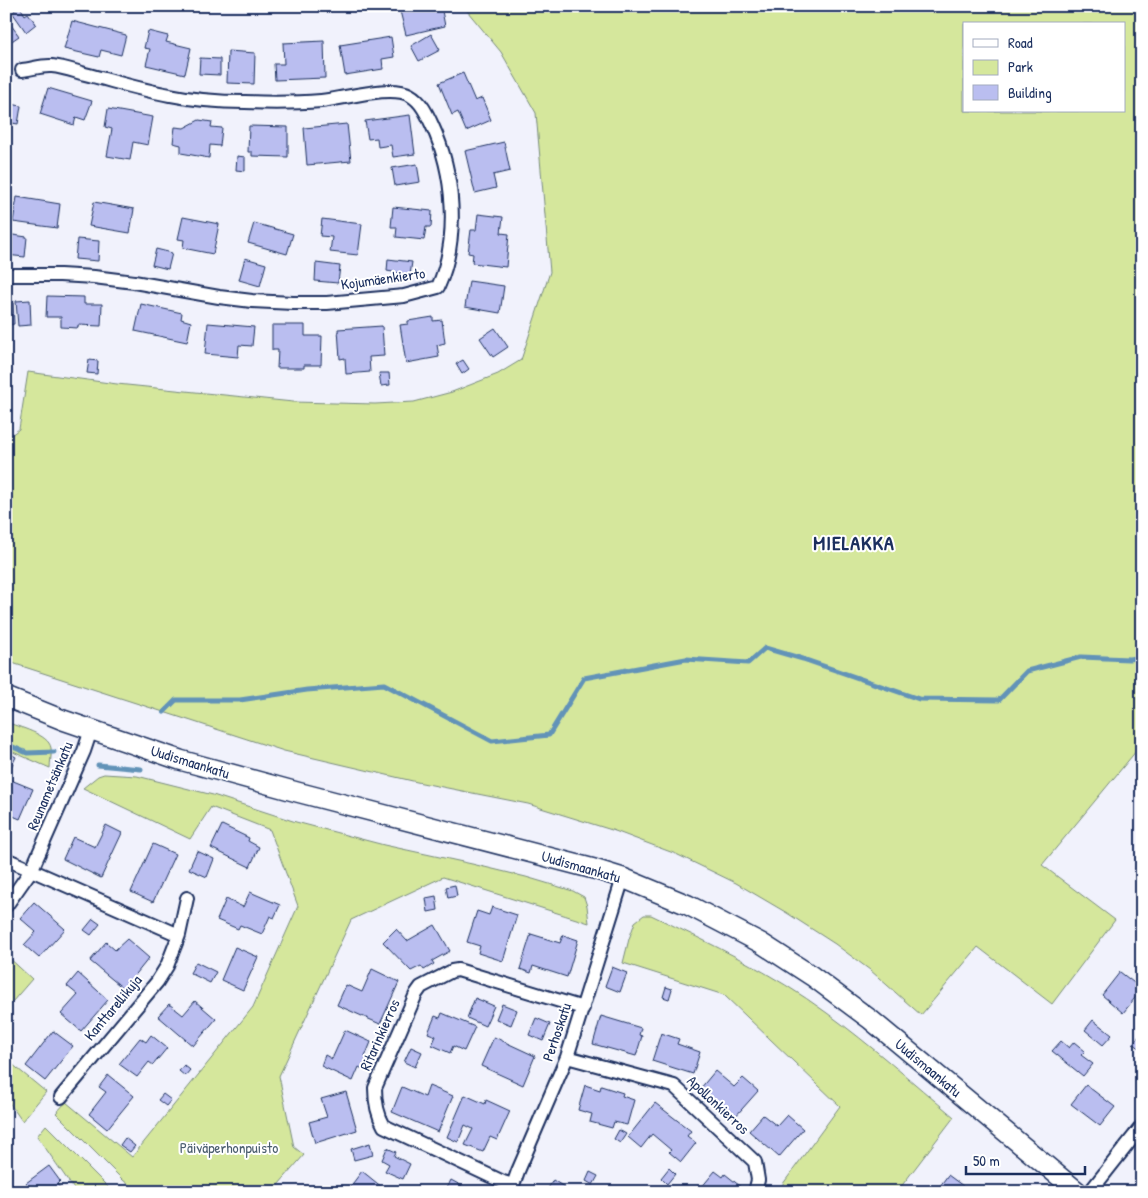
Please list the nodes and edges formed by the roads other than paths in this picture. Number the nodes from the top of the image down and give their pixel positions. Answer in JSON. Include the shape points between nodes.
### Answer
{"nodes":[{"id":1,"x":22,"y":70,"type":"dead end"},
{"id":2,"x":6,"y":275,"type":"edge"},
{"id":3,"x":6,"y":697,"type":"edge"},
{"id":4,"x":91,"y":730,"type":"junction"},
{"id":5,"x":6,"y":859,"type":"edge"},
{"id":6,"x":32,"y":869,"type":"junction"},
{"id":7,"x":623,"y":878,"type":"junction"},
{"id":8,"x":187,"y":898,"type":"dead end"},
{"id":9,"x":6,"y":906,"type":"edge"},
{"id":10,"x":179,"y":934,"type":"junction"},
{"id":11,"x":583,"y":1008,"type":"junction"},
{"id":12,"x":567,"y":1057,"type":"junction"},
{"id":13,"x":61,"y":1097,"type":"dead end"},
{"id":14,"x":1142,"y":1126,"type":"edge"},
{"id":15,"x":513,"y":1188,"type":"edge"},
{"id":16,"x":755,"y":1192,"type":"edge"},
{"id":17,"x":1078,"y":1192,"type":"edge"},
{"id":18,"x":1090,"y":1192,"type":"edge"}],
"edges":[{"from":1,"to":2,"type":"street","name":"Kojumäenkierto","via":[[51,66],[170,96],[243,102],[321,101],[401,91],[419,102],[438,138],[450,192],[451,239],[438,287],[404,296],[327,303],[252,301],[94,277]]},
{"from":3,"to":4,"type":"street","name":"Uudismaankatu"},
{"from":4,"to":6,"type":"street","name":"Reunametsänkatu"},
{"from":4,"to":7,"type":"street","name":"Uudismaankatu","via":[[180,760]]},
{"from":5,"to":6,"type":"street"},
{"from":6,"to":9,"type":"street","name":"Reunametsänkatu"},
{"from":6,"to":10,"type":"street"},
{"from":7,"to":11,"type":"street","name":"Perhoskatu"},
{"from":7,"to":17,"type":"street","name":"Uudismaankatu","via":[[688,905],[753,938],[812,976],[871,1020]]},
{"from":8,"to":10,"type":"street","name":"Kanttarellikuja"},
{"from":10,"to":13,"type":"street","name":"Kanttarellikuja","via":[[157,982]]},
{"from":11,"to":12,"type":"street","name":"Perhoskatu"},
{"from":11,"to":15,"type":"street","name":"Ritarinkierros","via":[[458,970],[452,971],[421,987],[416,994],[375,1088],[378,1113],[384,1126]]},
{"from":12,"to":15,"type":"street","name":"Perhoskatu"},
{"from":12,"to":16,"type":"street","name":"Apollonkierros","via":[[674,1086],[754,1162],[758,1180]]},
{"from":14,"to":18,"type":"street"}]}
